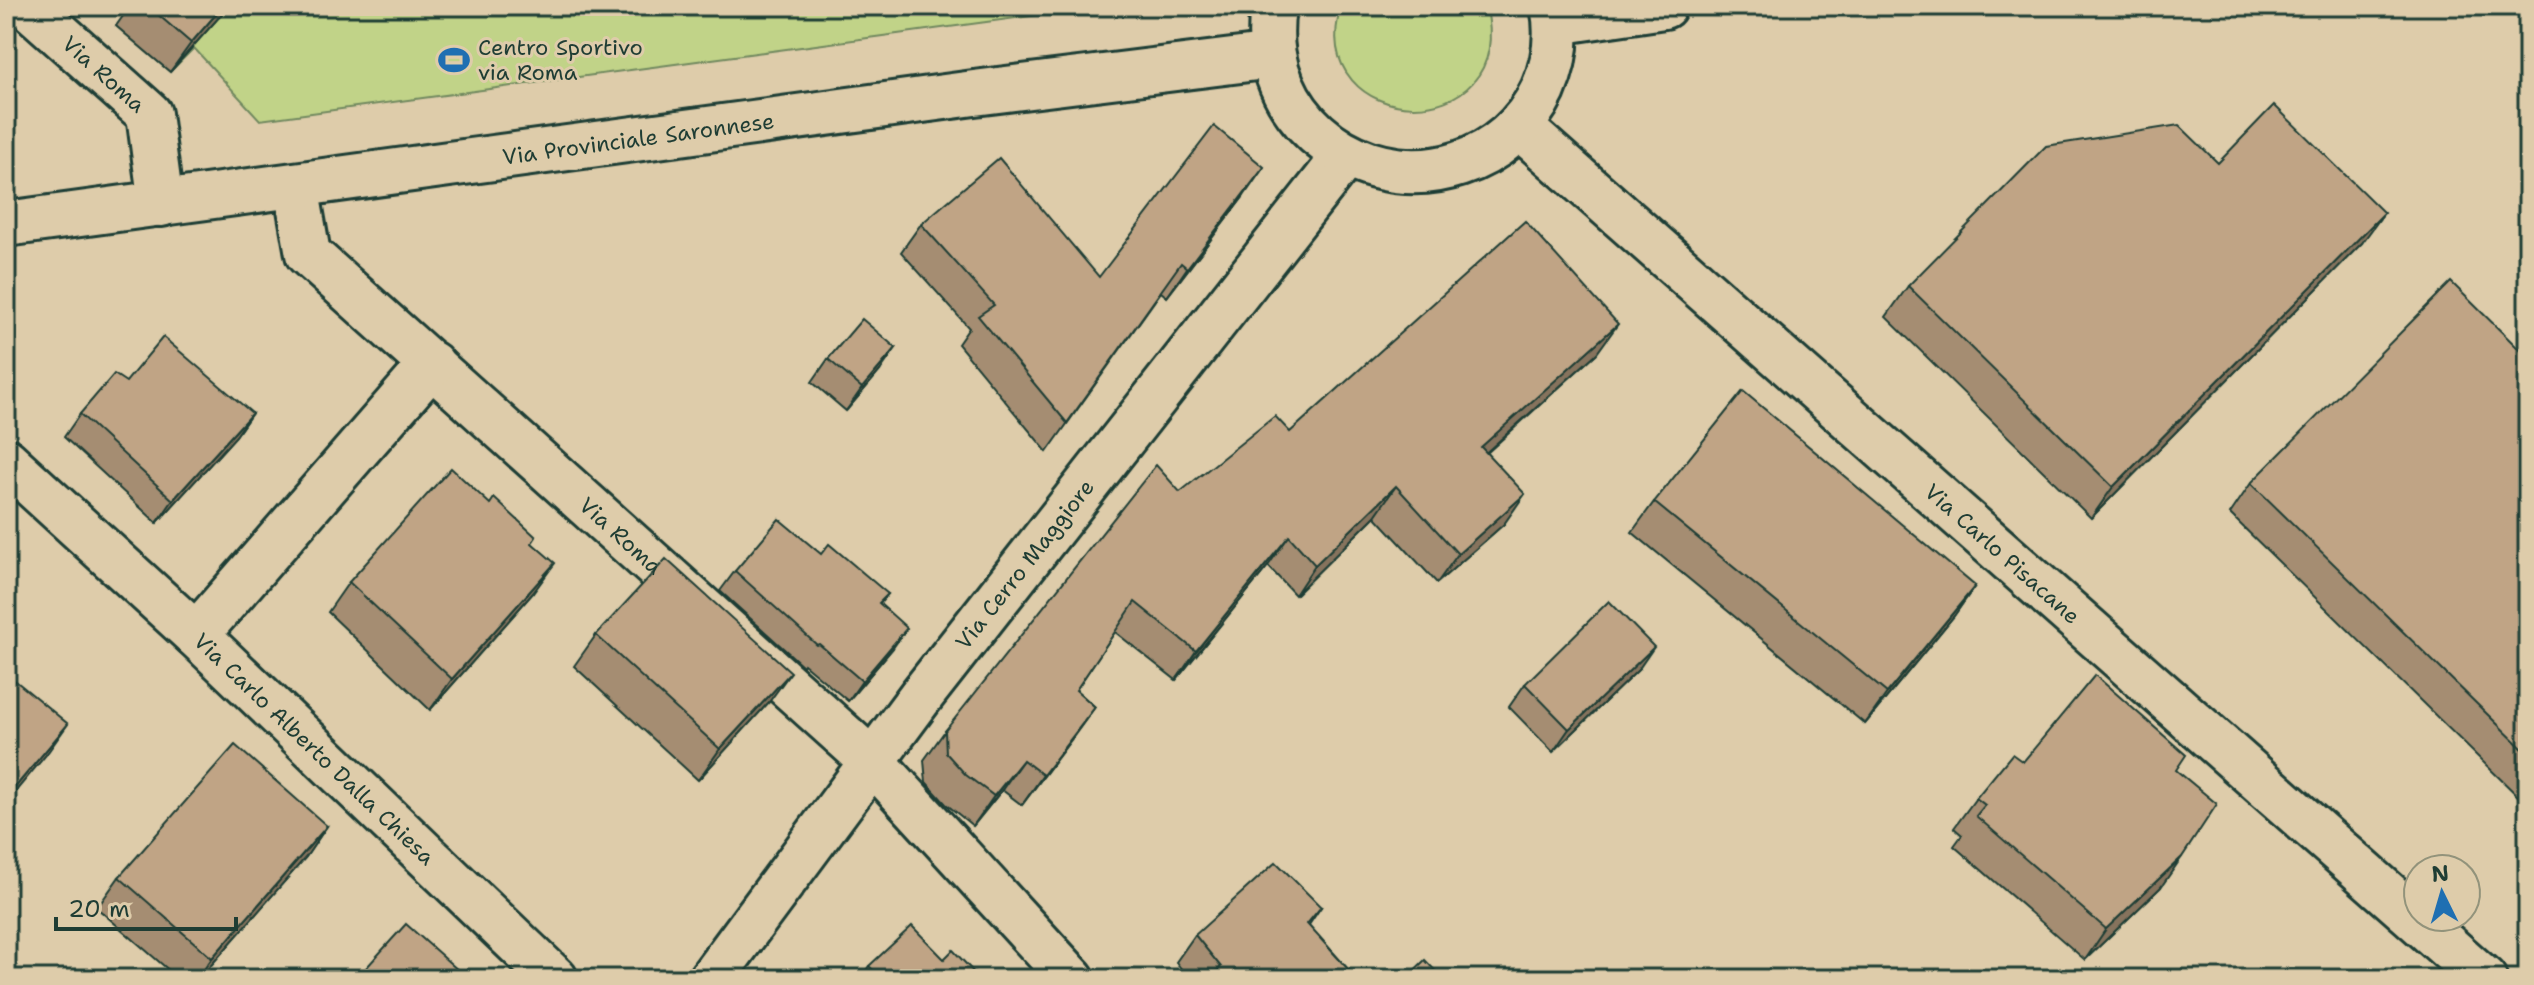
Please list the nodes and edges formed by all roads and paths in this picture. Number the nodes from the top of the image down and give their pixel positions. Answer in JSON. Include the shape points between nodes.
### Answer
{"nodes":[{"id":1,"x":28,"y":6,"type":"edge"},
{"id":2,"x":1273,"y":6,"type":"edge"},
{"id":3,"x":1664,"y":6,"type":"edge"},
{"id":4,"x":1555,"y":14,"type":"edge"},
{"id":5,"x":1273,"y":56,"type":"junction"},
{"id":6,"x":1520,"y":127,"type":"junction"},
{"id":7,"x":1345,"y":156,"type":"junction"},
{"id":8,"x":296,"y":186,"type":"junction"},
{"id":9,"x":161,"y":204,"type":"junction"},
{"id":10,"x":6,"y":224,"type":"edge"},
{"id":11,"x":432,"y":364,"type":"junction"},
{"id":12,"x":6,"y":461,"type":"edge"},
{"id":13,"x":196,"y":635,"type":"junction"},
{"id":14,"x":874,"y":763,"type":"junction"},
{"id":15,"x":555,"y":979,"type":"edge"},
{"id":16,"x":711,"y":979,"type":"edge"},
{"id":17,"x":1072,"y":979,"type":"edge"},
{"id":18,"x":2484,"y":979,"type":"edge"}],
"edges":[{"from":1,"to":9,"type":"street","name":"Via Roma","via":[[149,114]]},
{"from":2,"to":5,"type":"street"},
{"from":3,"to":4,"type":"street"},
{"from":4,"to":6,"type":"street","via":[[1548,77]]},
{"from":5,"to":7,"type":"street","via":[[1297,114]]},
{"from":5,"to":8,"type":"street","name":"Via Provinciale Saronnese"},
{"from":6,"to":7,"type":"street","via":[[1482,156],[1438,171],[1390,171]]},
{"from":6,"to":18,"type":"street","name":"Via Carlo Pisacane"},
{"from":7,"to":14,"type":"street","name":"Via Cerro Maggiore"},
{"from":8,"to":9,"type":"street","name":"Via Provinciale Saronnese"},
{"from":8,"to":11,"type":"street","name":"Via Roma","via":[[308,254]]},
{"from":9,"to":10,"type":"street","name":"Via Provinciale Saronnese"},
{"from":11,"to":13,"type":"street","name":"Via Carlo Alberto Dalla Chiesa"},
{"from":11,"to":14,"type":"street","name":"Via Roma"},
{"from":12,"to":13,"type":"street"},
{"from":13,"to":15,"type":"street","name":"Via Carlo Alberto Dalla Chiesa"},
{"from":14,"to":16,"type":"street","name":"Via Cerro Maggiore"},
{"from":14,"to":17,"type":"street","name":"Via Roma"}]}
